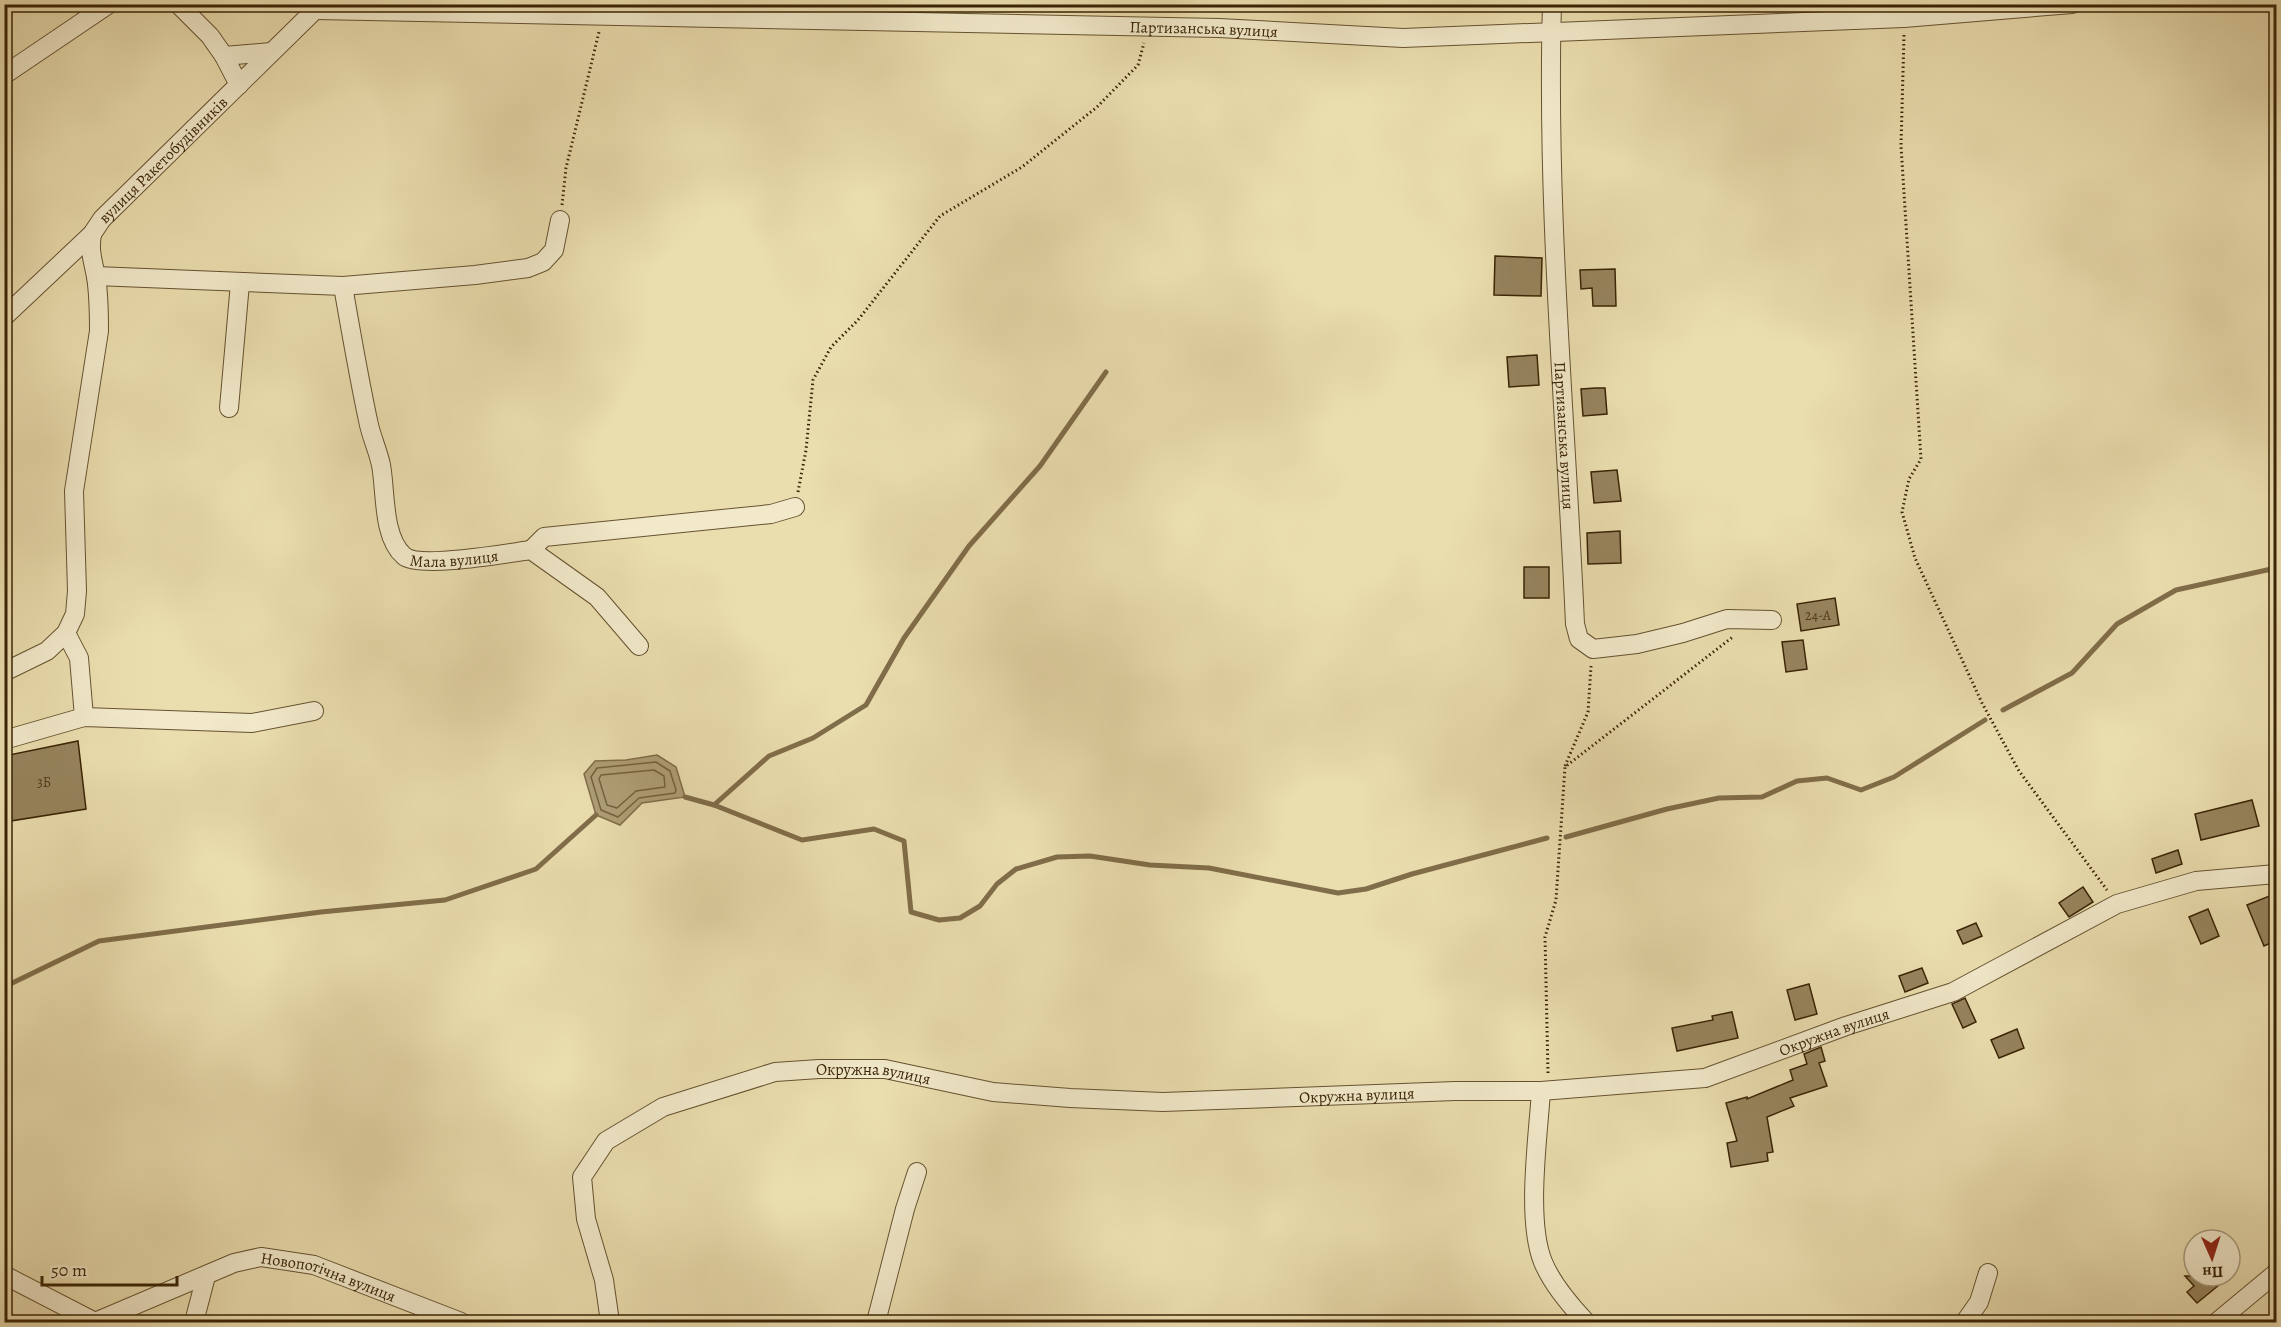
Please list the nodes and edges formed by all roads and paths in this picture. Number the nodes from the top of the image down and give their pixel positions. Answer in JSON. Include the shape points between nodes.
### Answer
{"nodes":[{"id":1,"x":109,"y":4,"type":"edge"},
{"id":2,"x":178,"y":4,"type":"edge"},
{"id":3,"x":1552,"y":4,"type":"edge"},
{"id":4,"x":2072,"y":4,"type":"edge"},
{"id":5,"x":319,"y":7,"type":"edge"},
{"id":6,"x":603,"y":16,"type":"junction"},
{"id":7,"x":1904,"y":18,"type":"junction"},
{"id":8,"x":1148,"y":27,"type":"junction"},
{"id":9,"x":1551,"y":33,"type":"junction"},
{"id":10,"x":271,"y":52,"type":"junction"},
{"id":11,"x":224,"y":56,"type":"junction"},
{"id":12,"x":4,"y":75,"type":"edge"},
{"id":13,"x":238,"y":85,"type":"junction"},
{"id":14,"x":560,"y":220,"type":"joint"},
{"id":15,"x":92,"y":234,"type":"junction"},
{"id":16,"x":96,"y":276,"type":"junction"},
{"id":17,"x":240,"y":283,"type":"junction"},
{"id":18,"x":343,"y":286,"type":"junction"},
{"id":19,"x":4,"y":317,"type":"edge"},
{"id":20,"x":229,"y":408,"type":"dead end"},
{"id":21,"x":795,"y":507,"type":"joint"},
{"id":22,"x":531,"y":550,"type":"junction"},
{"id":23,"x":1749,"y":619,"type":"junction"},
{"id":24,"x":1772,"y":620,"type":"dead end"},
{"id":25,"x":66,"y":633,"type":"junction"},
{"id":26,"x":639,"y":646,"type":"dead end"},
{"id":27,"x":1593,"y":650,"type":"junction"},
{"id":28,"x":4,"y":672,"type":"edge"},
{"id":29,"x":314,"y":711,"type":"dead end"},
{"id":30,"x":84,"y":717,"type":"junction"},
{"id":31,"x":4,"y":740,"type":"edge"},
{"id":32,"x":1565,"y":767,"type":"junction"},
{"id":33,"x":2277,"y":874,"type":"edge"},
{"id":34,"x":2117,"y":904,"type":"junction"},
{"id":35,"x":1545,"y":1091,"type":"junction"},
{"id":36,"x":917,"y":1172,"type":"dead end"},
{"id":37,"x":1988,"y":1273,"type":"dead end"},
{"id":38,"x":2277,"y":1273,"type":"edge"},
{"id":39,"x":4,"y":1275,"type":"edge"},
{"id":40,"x":206,"y":1276,"type":"junction"},
{"id":41,"x":95,"y":1323,"type":"edge"},
{"id":42,"x":194,"y":1323,"type":"edge"},
{"id":43,"x":461,"y":1323,"type":"edge"},
{"id":44,"x":610,"y":1323,"type":"edge"},
{"id":45,"x":876,"y":1323,"type":"edge"},
{"id":46,"x":1586,"y":1323,"type":"edge"},
{"id":47,"x":1965,"y":1323,"type":"edge"},
{"id":48,"x":2217,"y":1323,"type":"edge"}],
"edges":[{"from":1,"to":12,"type":"street"},
{"from":2,"to":11,"type":"street"},
{"from":3,"to":9,"type":"street","name":"Партизанська вулиця"},
{"from":4,"to":7,"type":"street","name":"Партизанська вулиця"},
{"from":5,"to":6,"type":"street","name":"Партизанська вулиця"},
{"from":5,"to":10,"type":"street","name":"вулиця Ракетобудівників"},
{"from":6,"to":8,"type":"street","name":"Партизанська вулиця"},
{"from":6,"to":14,"type":"path","via":[[566,168]]},
{"from":7,"to":9,"type":"street","name":"Партизанська вулиця"},
{"from":7,"to":34,"type":"path","via":[[1901,146],[1921,459],[1909,479],[1902,512],[1915,558],[1982,703],[2019,771]]},
{"from":8,"to":9,"type":"street","name":"Партизанська вулиця","via":[[1402,38]]},
{"from":8,"to":21,"type":"path","via":[[1138,65],[1097,107],[1022,167],[940,216],[858,320],[831,347],[813,380]]},
{"from":9,"to":27,"type":"street","name":"Партизанська вулиця","via":[[1554,206],[1575,624],[1579,639]]},
{"from":10,"to":11,"type":"street"},
{"from":10,"to":13,"type":"street","name":"вулиця Ракетобудівників"},
{"from":11,"to":13,"type":"street"},
{"from":13,"to":15,"type":"street","name":"вулиця Ракетобудівників","via":[[102,219]]},
{"from":14,"to":18,"type":"street","via":[[554,250],[543,262],[528,268]]},
{"from":15,"to":16,"type":"street","via":[[90,251]]},
{"from":15,"to":19,"type":"street","name":"вулиця Ракетобудівників"},
{"from":16,"to":17,"type":"street"},
{"from":16,"to":25,"type":"street","via":[[99,331],[74,491],[77,591],[75,614]]},
{"from":17,"to":18,"type":"street"},
{"from":17,"to":20,"type":"street"},
{"from":18,"to":22,"type":"street","name":"Мала вулиця","via":[[365,407],[381,463],[389,529],[405,556],[418,561],[446,561]]},
{"from":21,"to":22,"type":"street","via":[[771,514],[544,537]]},
{"from":22,"to":26,"type":"street","via":[[597,597]]},
{"from":23,"to":24,"type":"street"},
{"from":23,"to":27,"type":"street","via":[[1727,619],[1637,644]]},
{"from":23,"to":32,"type":"path","via":[[1730,640]]},
{"from":25,"to":28,"type":"street","via":[[47,651]]},
{"from":25,"to":30,"type":"street","via":[[78,658]]},
{"from":27,"to":32,"type":"path","via":[[1588,711]]},
{"from":29,"to":30,"type":"street","via":[[252,723]]},
{"from":30,"to":31,"type":"street"},
{"from":32,"to":35,"type":"path","via":[[1556,900],[1545,938]]},
{"from":33,"to":34,"type":"street","name":"Окружна вулиця","via":[[2196,881]]},
{"from":34,"to":35,"type":"street","name":"Окружна вулиця","via":[[1953,992],[1705,1078]]},
{"from":35,"to":44,"type":"street","name":"Окружна вулиця","via":[[1163,1102],[993,1092],[885,1069],[775,1072],[663,1107],[606,1141],[582,1177],[586,1219],[604,1280]]},
{"from":35,"to":46,"type":"street","via":[[1534,1201],[1535,1231],[1543,1263]]},
{"from":36,"to":45,"type":"street"},
{"from":37,"to":47,"type":"street","via":[[1979,1302]]},
{"from":38,"to":48,"type":"street"},
{"from":39,"to":41,"type":"street"},
{"from":40,"to":41,"type":"street","name":"Новопотічна вулиця"},
{"from":40,"to":42,"type":"street"},
{"from":40,"to":43,"type":"street","name":"Новопотічна вулиця","via":[[234,1263],[261,1257],[314,1265]]}]}
